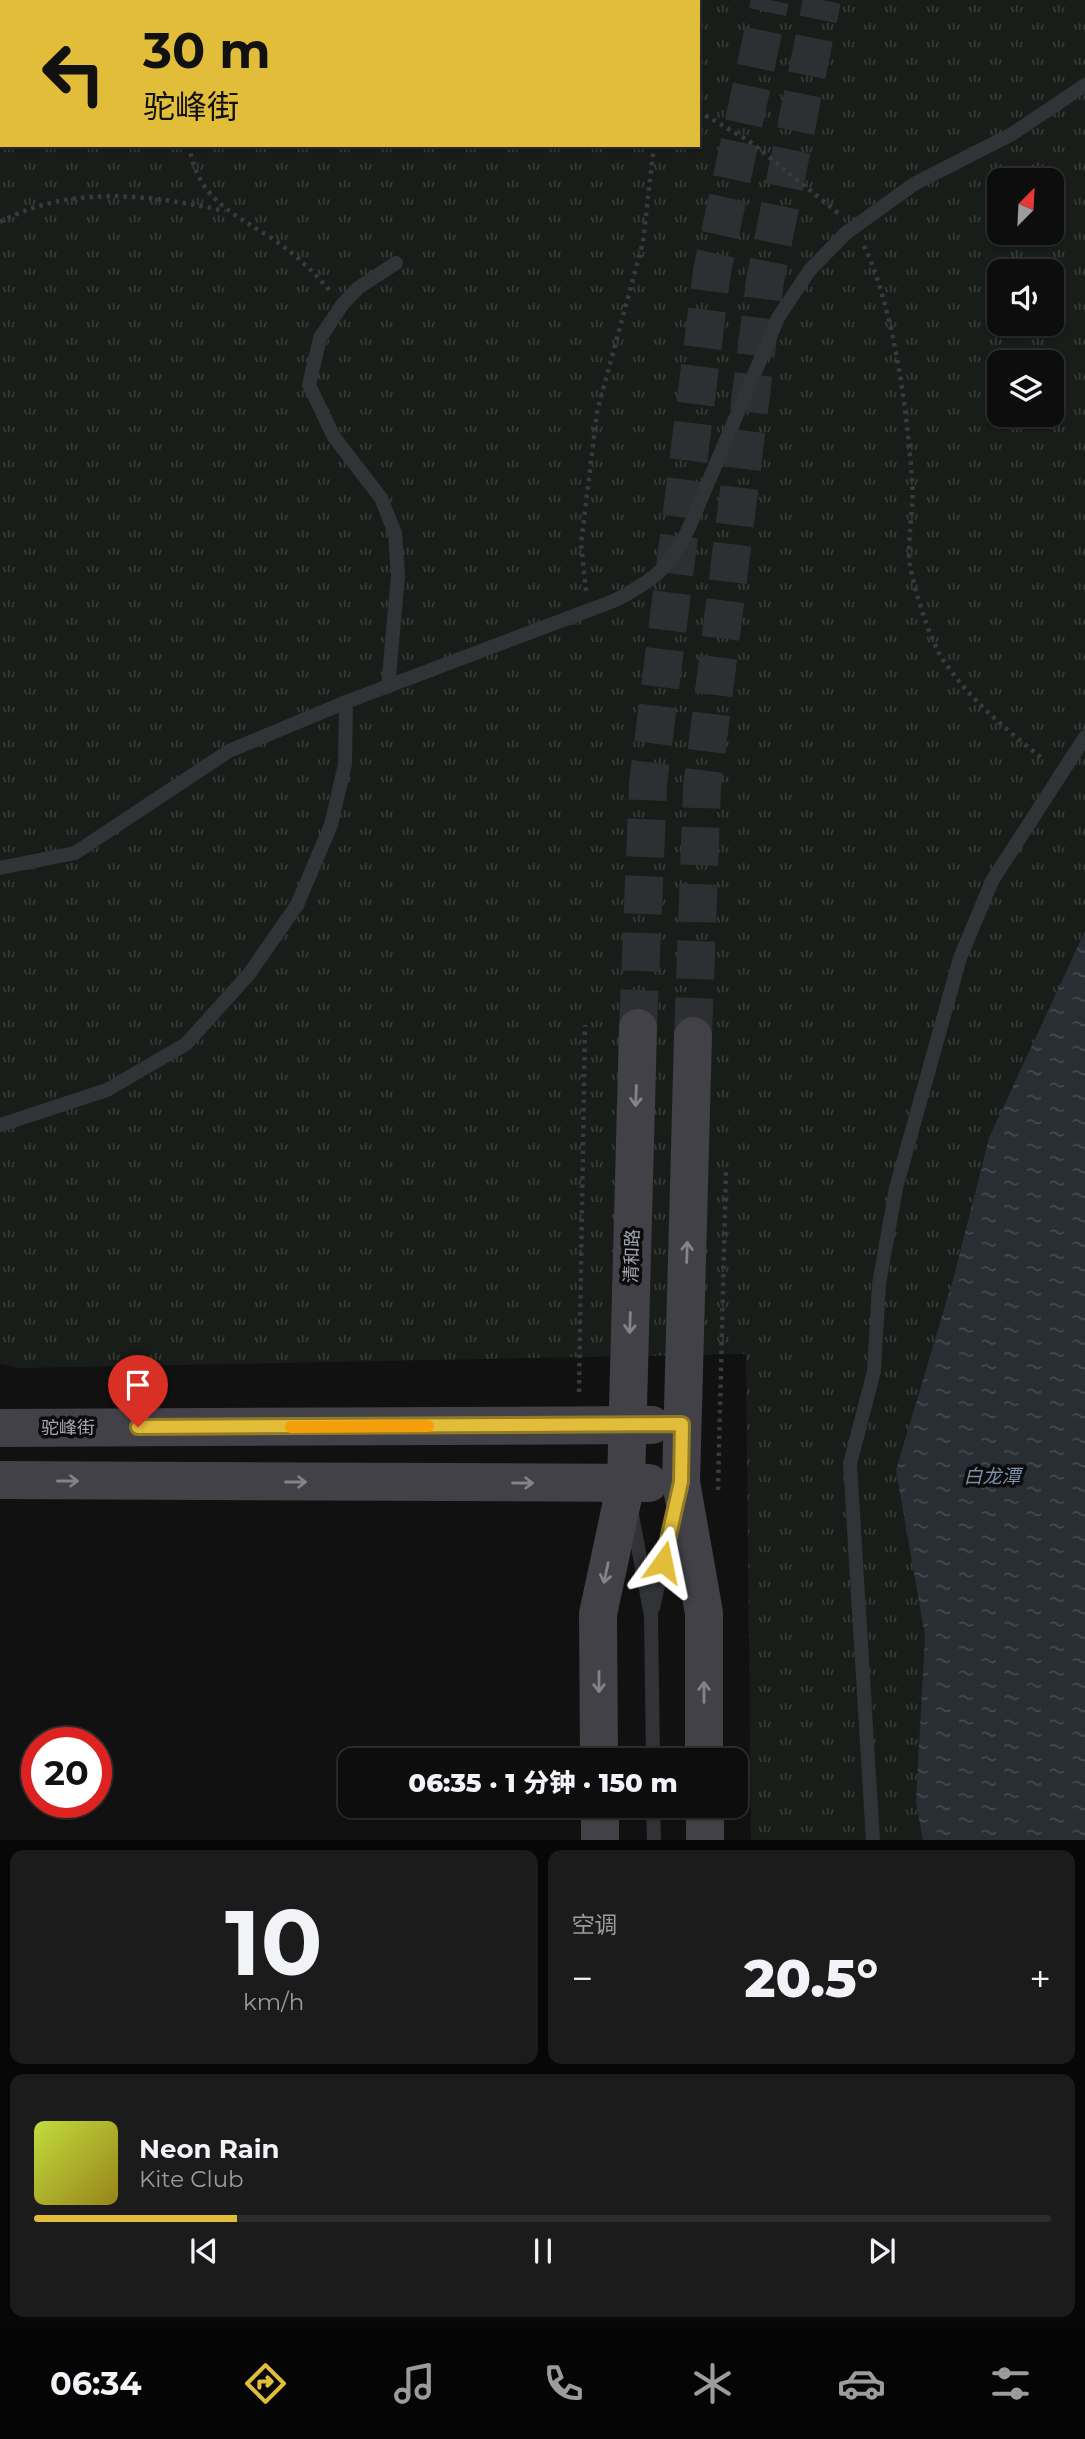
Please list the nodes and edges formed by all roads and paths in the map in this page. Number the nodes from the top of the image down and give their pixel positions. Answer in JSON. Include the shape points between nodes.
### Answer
{"nodes":[{"id":1,"x":1085,"y":85,"type":"edge"},
{"id":2,"x":700,"y":112,"type":"edge"},
{"id":3,"x":190,"y":147,"type":"edge"},
{"id":4,"x":654,"y":147,"type":"edge"},
{"id":5,"x":225,"y":211,"type":"junction"},
{"id":6,"x":0,"y":222,"type":"edge"},
{"id":7,"x":855,"y":227,"type":"junction"},
{"id":8,"x":396,"y":263,"type":"dead end"},
{"id":9,"x":342,"y":305,"type":"junction"},
{"id":10,"x":588,"y":611,"type":"junction"},
{"id":11,"x":388,"y":687,"type":"junction"},
{"id":12,"x":346,"y":702,"type":"junction"},
{"id":13,"x":1085,"y":737,"type":"edge"},
{"id":14,"x":1061,"y":774,"type":"junction"},
{"id":15,"x":0,"y":868,"type":"edge"},
{"id":16,"x":585,"y":1025,"type":"dead end"},
{"id":17,"x":638,"y":1028,"type":"tunnel mouth"},
{"id":18,"x":693,"y":1036,"type":"tunnel mouth"},
{"id":19,"x":0,"y":1125,"type":"edge"},
{"id":20,"x":682,"y":1424,"type":"junction"},
{"id":21,"x":579,"y":1426,"type":"junction"},
{"id":22,"x":628,"y":1426,"type":"junction"},
{"id":23,"x":0,"y":1428,"type":"edge"},
{"id":24,"x":0,"y":1480,"type":"edge"},
{"id":25,"x":681,"y":1482,"type":"junction"},
{"id":26,"x":626,"y":1483,"type":"junction"},
{"id":27,"x":652,"y":1616,"type":"junction"},
{"id":28,"x":599,"y":1748,"type":"edge"},
{"id":29,"x":653,"y":1748,"type":"edge"},
{"id":30,"x":704,"y":1748,"type":"edge"},
{"id":31,"x":600,"y":1818,"type":"edge"},
{"id":32,"x":653,"y":1818,"type":"edge"},
{"id":33,"x":705,"y":1818,"type":"edge"},
{"id":34,"x":600,"y":1840,"type":"edge"},
{"id":35,"x":654,"y":1840,"type":"edge"},
{"id":36,"x":705,"y":1840,"type":"edge"},
{"id":37,"x":873,"y":1840,"type":"edge"}],
"edges":[{"from":1,"to":7,"type":"lane","via":[[1012,134],[914,184]]},
{"from":2,"to":7,"type":"path","via":[[749,141]]},
{"from":3,"to":5,"type":"path","via":[[204,186]]},
{"from":4,"to":10,"type":"path","via":[[643,242],[597,412],[581,544]]},
{"from":5,"to":6,"type":"path","via":[[158,197],[93,196],[53,203]]},
{"from":5,"to":9,"type":"path","via":[[311,268]]},
{"from":7,"to":10,"type":"lane","via":[[809,271],[778,318],[669,565],[647,583]]},
{"from":7,"to":14,"type":"path","via":[[874,266],[902,386],[912,483],[909,557],[918,597],[942,658],[992,717]]},
{"from":8,"to":9,"type":"lane","via":[[358,288]]},
{"from":9,"to":11,"type":"lane","via":[[320,338],[309,385],[334,438],[381,498],[395,533],[398,576]]},
{"from":10,"to":11,"type":"lane"},
{"from":11,"to":12,"type":"lane"},
{"from":12,"to":15,"type":"lane","via":[[229,751],[75,853]]},
{"from":12,"to":19,"type":"lane","via":[[345,764],[331,825],[297,905],[249,974],[186,1044],[107,1090]]},
{"from":13,"to":14,"type":"lane"},
{"from":14,"to":37,"type":"lane","via":[[992,881],[960,958],[894,1202],[879,1284],[874,1371],[850,1464]]},
{"from":16,"to":21,"type":"path"},
{"from":17,"to":22,"type":"main road","name":"清和路","one_way":true},
{"from":20,"to":18,"type":"main road","name":"清和路","one_way":true},
{"from":20,"to":22,"type":"main road","name":"驼峰街"},
{"from":20,"to":25,"type":"main road","name":"清和路"},
{"from":21,"to":22,"type":"main road","name":"驼峰街"},
{"from":21,"to":23,"type":"main road","name":"驼峰街"},
{"from":22,"to":26,"type":"main road","name":"清和路"},
{"from":24,"to":26,"type":"main road","one_way":true},
{"from":25,"to":26,"type":"main road"},
{"from":25,"to":27,"type":"lane","name":"清和路"},
{"from":30,"to":25,"type":"main road","name":"清和路","one_way":true,"via":[[704,1612]]},
{"from":26,"to":27,"type":"lane","name":"清和路"},
{"from":26,"to":28,"type":"main road","name":"清和路","one_way":true,"via":[[598,1614]]},
{"from":27,"to":29,"type":"lane","name":"清和路"},
{"from":31,"to":34,"type":"main road"},
{"from":32,"to":35,"type":"lane"},
{"from":33,"to":36,"type":"main road"}]}
